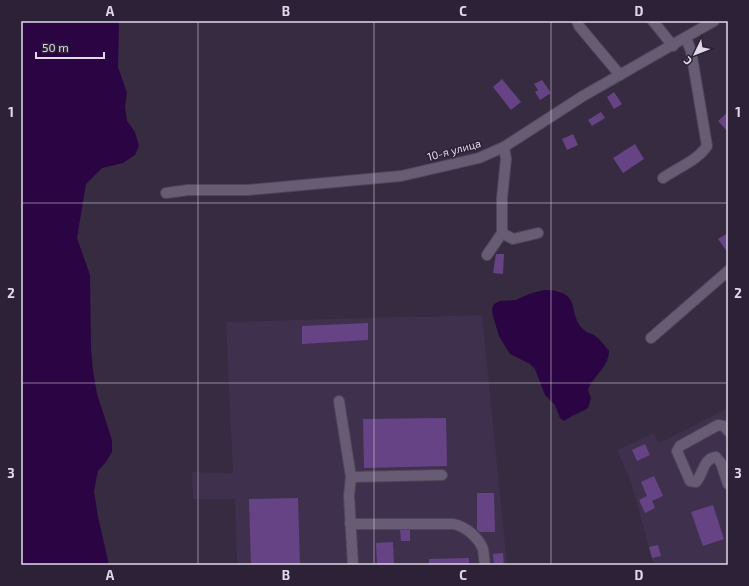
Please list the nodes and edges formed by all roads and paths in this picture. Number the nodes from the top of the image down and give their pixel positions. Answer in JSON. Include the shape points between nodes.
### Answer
{"nodes":[{"id":1,"x":577,"y":21,"type":"edge"},
{"id":2,"x":652,"y":21,"type":"edge"},
{"id":3,"x":714,"y":21,"type":"edge"},
{"id":4,"x":686,"y":38,"type":"junction"},
{"id":5,"x":673,"y":46,"type":"junction"},
{"id":6,"x":620,"y":75,"type":"junction"},
{"id":7,"x":504,"y":147,"type":"junction"},
{"id":8,"x":663,"y":178,"type":"dead end"},
{"id":9,"x":166,"y":193,"type":"dead end"},
{"id":10,"x":502,"y":233,"type":"junction"},
{"id":11,"x":538,"y":233,"type":"dead end"},
{"id":12,"x":487,"y":254,"type":"dead end"},
{"id":13,"x":728,"y":271,"type":"edge"},
{"id":14,"x":650,"y":338,"type":"dead end"},
{"id":15,"x":339,"y":401,"type":"dead end"},
{"id":16,"x":728,"y":431,"type":"edge"},
{"id":17,"x":442,"y":474,"type":"dead end"},
{"id":18,"x":351,"y":477,"type":"junction"},
{"id":19,"x":728,"y":484,"type":"edge"},
{"id":20,"x":350,"y":524,"type":"junction"},
{"id":21,"x":353,"y":565,"type":"edge"},
{"id":22,"x":485,"y":565,"type":"edge"}],
"edges":[{"from":1,"to":6,"type":"street"},
{"from":2,"to":5,"type":"street"},
{"from":3,"to":4,"type":"street","name":"10-я улица"},
{"from":4,"to":5,"type":"street","name":"10-я улица"},
{"from":4,"to":8,"type":"street","via":[[691,51],[707,146],[690,162]]},
{"from":5,"to":6,"type":"street","name":"10-я улица"},
{"from":6,"to":7,"type":"street","name":"10-я улица"},
{"from":7,"to":9,"type":"street","name":"10-я улица","via":[[479,158],[401,176],[248,190],[188,190]]},
{"from":7,"to":10,"type":"street","via":[[506,159]]},
{"from":10,"to":11,"type":"street","via":[[513,239]]},
{"from":10,"to":12,"type":"street"},
{"from":13,"to":14,"type":"street"},
{"from":15,"to":18,"type":"street"},
{"from":16,"to":19,"type":"street","via":[[724,426],[718,425],[680,446],[677,451],[690,481],[696,482],[707,462],[716,457],[721,463]]},
{"from":17,"to":18,"type":"street"},
{"from":18,"to":20,"type":"street"},
{"from":20,"to":21,"type":"street"},
{"from":20,"to":22,"type":"street","via":[[462,526],[482,548]]}]}
